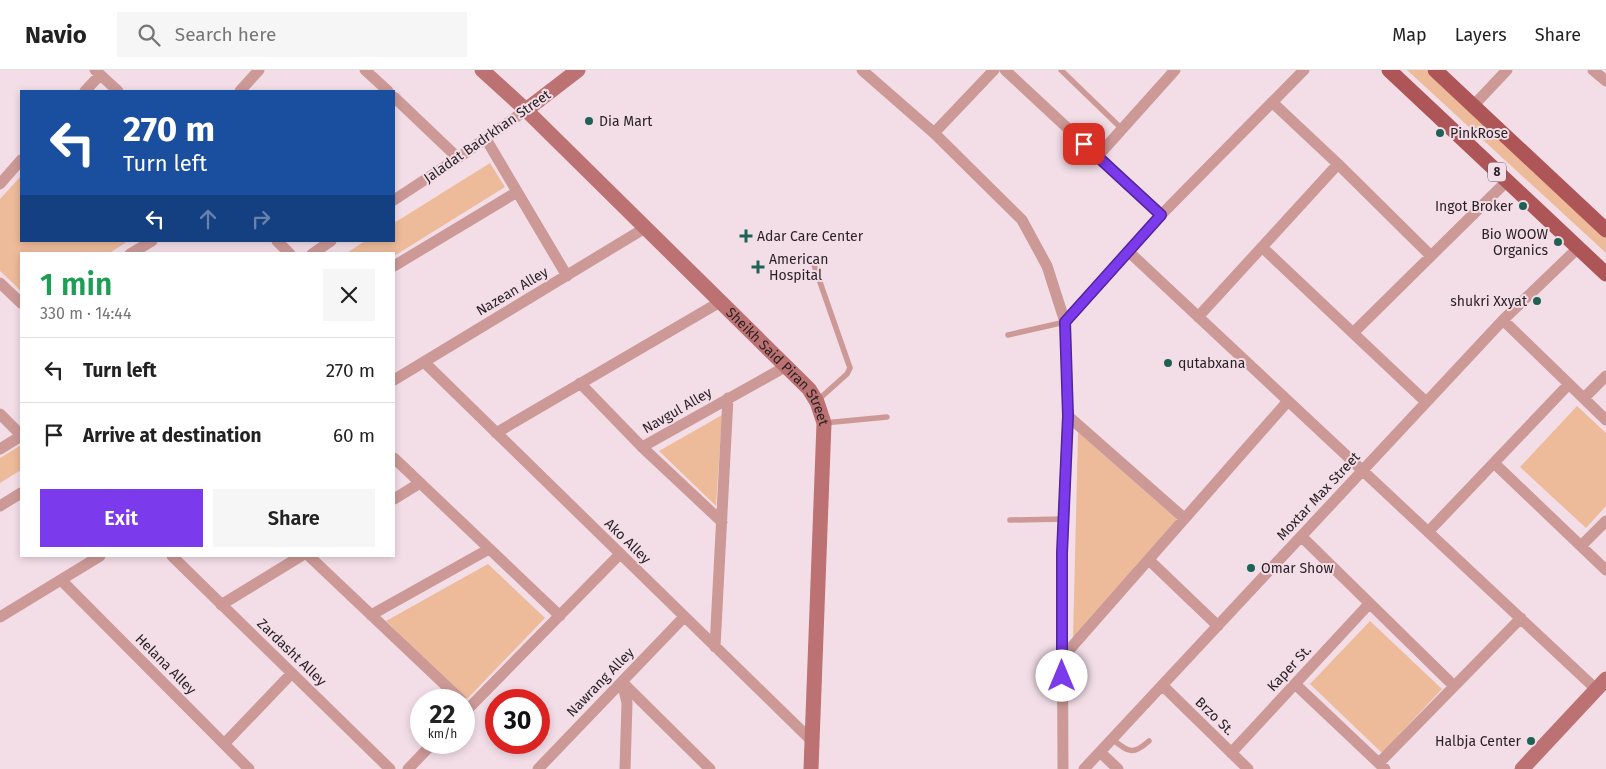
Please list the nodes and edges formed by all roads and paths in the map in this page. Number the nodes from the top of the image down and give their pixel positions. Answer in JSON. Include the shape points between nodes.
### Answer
{"nodes":[{"id":1,"x":260,"y":70,"type":"edge"},
{"id":2,"x":365,"y":70,"type":"edge"},
{"id":3,"x":482,"y":70,"type":"edge"},
{"id":4,"x":994,"y":70,"type":"edge"},
{"id":5,"x":1005,"y":70,"type":"edge"},
{"id":6,"x":1061,"y":70,"type":"edge"},
{"id":7,"x":1176,"y":70,"type":"edge"},
{"id":8,"x":1304,"y":70,"type":"edge"},
{"id":9,"x":1389,"y":70,"type":"edge"},
{"id":10,"x":1435,"y":70,"type":"edge"},
{"id":11,"x":1507,"y":70,"type":"edge"},
{"id":12,"x":1593,"y":70,"type":"edge"},
{"id":13,"x":98,"y":72,"type":"edge"},
{"id":14,"x":572,"y":72,"type":"edge"},
{"id":15,"x":869,"y":72,"type":"edge"},
{"id":16,"x":1606,"y":81,"type":"edge"},
{"id":17,"x":86,"y":90,"type":"edge"},
{"id":18,"x":117,"y":90,"type":"edge"},
{"id":19,"x":241,"y":90,"type":"edge"},
{"id":20,"x":387,"y":90,"type":"edge"},
{"id":21,"x":395,"y":98,"type":"edge"},
{"id":22,"x":1272,"y":102,"type":"junction"},
{"id":23,"x":1473,"y":106,"type":"junction"},
{"id":24,"x":526,"y":110,"type":"junction"},
{"id":25,"x":1122,"y":129,"type":"junction"},
{"id":26,"x":934,"y":134,"type":"junction"},
{"id":27,"x":486,"y":139,"type":"junction"},
{"id":28,"x":1097,"y":157,"type":"junction"},
{"id":29,"x":458,"y":158,"type":"junction"},
{"id":30,"x":20,"y":161,"type":"edge"},
{"id":31,"x":1338,"y":164,"type":"junction"},
{"id":32,"x":1507,"y":181,"type":"junction"},
{"id":33,"x":0,"y":184,"type":"edge"},
{"id":34,"x":517,"y":192,"type":"junction"},
{"id":35,"x":395,"y":199,"type":"edge"},
{"id":36,"x":1161,"y":215,"type":"junction"},
{"id":37,"x":646,"y":228,"type":"junction"},
{"id":38,"x":1606,"y":230,"type":"edge"},
{"id":39,"x":147,"y":242,"type":"edge"},
{"id":40,"x":278,"y":242,"type":"edge"},
{"id":41,"x":330,"y":242,"type":"edge"},
{"id":42,"x":1262,"y":247,"type":"junction"},
{"id":43,"x":1578,"y":248,"type":"junction"},
{"id":44,"x":1128,"y":251,"type":"junction"},
{"id":45,"x":133,"y":252,"type":"edge"},
{"id":46,"x":288,"y":252,"type":"edge"},
{"id":47,"x":315,"y":252,"type":"edge"},
{"id":48,"x":1431,"y":256,"type":"junction"},
{"id":49,"x":395,"y":265,"type":"edge"},
{"id":50,"x":814,"y":265,"type":"dead end"},
{"id":51,"x":1606,"y":274,"type":"edge"},
{"id":52,"x":567,"y":276,"type":"junction"},
{"id":53,"x":0,"y":283,"type":"edge"},
{"id":54,"x":20,"y":302,"type":"edge"},
{"id":55,"x":720,"y":302,"type":"junction"},
{"id":56,"x":1198,"y":317,"type":"junction"},
{"id":57,"x":1503,"y":320,"type":"junction"},
{"id":58,"x":1065,"y":322,"type":"junction"},
{"id":59,"x":1353,"y":333,"type":"junction"},
{"id":60,"x":1008,"y":335,"type":"dead end"},
{"id":61,"x":424,"y":362,"type":"junction"},
{"id":62,"x":785,"y":367,"type":"junction"},
{"id":63,"x":1606,"y":376,"type":"edge"},
{"id":64,"x":395,"y":379,"type":"edge"},
{"id":65,"x":580,"y":383,"type":"junction"},
{"id":66,"x":1569,"y":384,"type":"junction"},
{"id":67,"x":728,"y":398,"type":"junction"},
{"id":68,"x":1584,"y":398,"type":"junction"},
{"id":69,"x":1288,"y":401,"type":"junction"},
{"id":70,"x":816,"y":402,"type":"junction"},
{"id":71,"x":1426,"y":402,"type":"junction"},
{"id":72,"x":0,"y":414,"type":"edge"},
{"id":73,"x":1068,"y":416,"type":"junction"},
{"id":74,"x":887,"y":417,"type":"dead end"},
{"id":75,"x":1606,"y":420,"type":"edge"},
{"id":76,"x":824,"y":423,"type":"junction"},
{"id":77,"x":496,"y":433,"type":"junction"},
{"id":78,"x":20,"y":434,"type":"edge"},
{"id":79,"x":20,"y":436,"type":"edge"},
{"id":80,"x":642,"y":447,"type":"junction"},
{"id":81,"x":0,"y":449,"type":"edge"},
{"id":82,"x":395,"y":459,"type":"edge"},
{"id":83,"x":1494,"y":462,"type":"junction"},
{"id":84,"x":1362,"y":470,"type":"junction"},
{"id":85,"x":420,"y":483,"type":"junction"},
{"id":86,"x":20,"y":494,"type":"edge"},
{"id":87,"x":395,"y":498,"type":"edge"},
{"id":88,"x":0,"y":506,"type":"edge"},
{"id":89,"x":1184,"y":518,"type":"junction"},
{"id":90,"x":1064,"y":519,"type":"junction"},
{"id":91,"x":1010,"y":520,"type":"dead end"},
{"id":92,"x":1606,"y":521,"type":"edge"},
{"id":93,"x":722,"y":522,"type":"junction"},
{"id":94,"x":1428,"y":532,"type":"junction"},
{"id":95,"x":1301,"y":536,"type":"junction"},
{"id":96,"x":1581,"y":546,"type":"junction"},
{"id":97,"x":489,"y":549,"type":"junction"},
{"id":98,"x":620,"y":554,"type":"junction"},
{"id":99,"x":98,"y":557,"type":"edge"},
{"id":100,"x":173,"y":557,"type":"edge"},
{"id":101,"x":299,"y":557,"type":"edge"},
{"id":102,"x":310,"y":557,"type":"edge"},
{"id":103,"x":1149,"y":560,"type":"junction"},
{"id":104,"x":1606,"y":570,"type":"edge"},
{"id":105,"x":61,"y":580,"type":"junction"},
{"id":106,"x":1369,"y":604,"type":"junction"},
{"id":107,"x":222,"y":605,"type":"junction"},
{"id":108,"x":371,"y":615,"type":"junction"},
{"id":109,"x":560,"y":616,"type":"junction"},
{"id":110,"x":0,"y":617,"type":"edge"},
{"id":111,"x":684,"y":617,"type":"junction"},
{"id":112,"x":1521,"y":618,"type":"junction"},
{"id":113,"x":1218,"y":626,"type":"junction"},
{"id":114,"x":715,"y":647,"type":"junction"},
{"id":115,"x":1062,"y":658,"type":"junction"},
{"id":116,"x":292,"y":673,"type":"junction"},
{"id":117,"x":622,"y":682,"type":"junction"},
{"id":118,"x":1295,"y":684,"type":"junction"},
{"id":119,"x":1601,"y":684,"type":"edge"},
{"id":120,"x":1162,"y":685,"type":"junction"},
{"id":121,"x":1454,"y":686,"type":"junction"},
{"id":122,"x":447,"y":689,"type":"edge"},
{"id":123,"x":475,"y":696,"type":"edge"},
{"id":124,"x":1112,"y":739,"type":"junction"},
{"id":125,"x":1149,"y":741,"type":"dead end"},
{"id":126,"x":812,"y":742,"type":"junction"},
{"id":127,"x":224,"y":744,"type":"junction"},
{"id":128,"x":1100,"y":752,"type":"junction"},
{"id":129,"x":1231,"y":753,"type":"junction"},
{"id":130,"x":422,"y":754,"type":"edge"},
{"id":131,"x":1382,"y":766,"type":"edge"},
{"id":132,"x":249,"y":769,"type":"edge"},
{"id":133,"x":390,"y":769,"type":"edge"},
{"id":134,"x":408,"y":769,"type":"edge"},
{"id":135,"x":538,"y":769,"type":"edge"},
{"id":136,"x":625,"y":769,"type":"edge"},
{"id":137,"x":710,"y":769,"type":"edge"},
{"id":138,"x":811,"y":769,"type":"edge"},
{"id":139,"x":1063,"y":769,"type":"edge"},
{"id":140,"x":1084,"y":769,"type":"edge"},
{"id":141,"x":1118,"y":769,"type":"edge"},
{"id":142,"x":1248,"y":769,"type":"edge"},
{"id":143,"x":1522,"y":769,"type":"edge"}],
"edges":[{"from":1,"to":19,"type":"street"},
{"from":2,"to":20,"type":"street"},
{"from":3,"to":24,"type":"street","name":"Sheikh Said Piran Street"},
{"from":4,"to":26,"type":"street"},
{"from":5,"to":28,"type":"street"},
{"from":6,"to":25,"type":"lane"},
{"from":7,"to":25,"type":"street"},
{"from":8,"to":22,"type":"street"},
{"from":9,"to":32,"type":"main road","number":"8"},
{"from":10,"to":23,"type":"main road","number":"8"},
{"from":11,"to":23,"type":"street"},
{"from":12,"to":16,"type":"street"},
{"from":13,"to":17,"type":"street"},
{"from":13,"to":18,"type":"street"},
{"from":14,"to":24,"type":"street","name":"Jaladat Badrkhan Street"},
{"from":15,"to":26,"type":"street"},
{"from":21,"to":29,"type":"street"},
{"from":22,"to":31,"type":"street"},
{"from":22,"to":36,"type":"street"},
{"from":23,"to":38,"type":"main road","number":"8"},
{"from":24,"to":27,"type":"street","name":"Jaladat Badrkhan Street"},
{"from":24,"to":37,"type":"street","name":"Sheikh Said Piran Street"},
{"from":25,"to":28,"type":"street"},
{"from":26,"to":58,"type":"street","via":[[1022,220],[1047,266]]},
{"from":27,"to":29,"type":"street","name":"Jaladat Badrkhan Street"},
{"from":27,"to":34,"type":"street"},
{"from":28,"to":36,"type":"street"},
{"from":29,"to":35,"type":"street","name":"Jaladat Badrkhan Street"},
{"from":30,"to":33,"type":"street"},
{"from":31,"to":42,"type":"street"},
{"from":31,"to":48,"type":"street"},
{"from":32,"to":43,"type":"main road","number":"8"},
{"from":32,"to":48,"type":"street"},
{"from":34,"to":49,"type":"street"},
{"from":34,"to":52,"type":"street"},
{"from":36,"to":44,"type":"street"},
{"from":37,"to":52,"type":"street","name":"Nazean Alley"},
{"from":37,"to":55,"type":"street","name":"Sheikh Said Piran Street"},
{"from":39,"to":45,"type":"street"},
{"from":40,"to":46,"type":"street"},
{"from":41,"to":47,"type":"street"},
{"from":42,"to":56,"type":"street"},
{"from":42,"to":59,"type":"street"},
{"from":43,"to":51,"type":"main road","number":"8"},
{"from":43,"to":57,"type":"street","name":"Moxtar Max Street"},
{"from":44,"to":56,"type":"street"},
{"from":44,"to":58,"type":"street"},
{"from":48,"to":59,"type":"street"},
{"from":50,"to":70,"type":"lane","via":[[850,368]]},
{"from":52,"to":61,"type":"street","name":"Nazean Alley"},
{"from":53,"to":54,"type":"street"},
{"from":55,"to":62,"type":"street","name":"Sheikh Said Piran Street"},
{"from":55,"to":65,"type":"street"},
{"from":56,"to":69,"type":"street"},
{"from":57,"to":66,"type":"street"},
{"from":57,"to":71,"type":"street","name":"Moxtar Max Street"},
{"from":58,"to":60,"type":"lane"},
{"from":58,"to":73,"type":"street"},
{"from":59,"to":71,"type":"street"},
{"from":61,"to":64,"type":"street","name":"Nazean Alley"},
{"from":61,"to":77,"type":"street","name":"Ako Alley"},
{"from":62,"to":67,"type":"street","name":"Navgul Alley"},
{"from":62,"to":70,"type":"street","name":"Sheikh Said Piran Street","via":[[809,390]]},
{"from":63,"to":68,"type":"street"},
{"from":65,"to":77,"type":"street"},
{"from":65,"to":80,"type":"street"},
{"from":66,"to":68,"type":"street"},
{"from":66,"to":83,"type":"street"},
{"from":67,"to":80,"type":"street","name":"Navgul Alley"},
{"from":67,"to":93,"type":"street"},
{"from":68,"to":75,"type":"street"},
{"from":69,"to":84,"type":"street"},
{"from":69,"to":89,"type":"street"},
{"from":70,"to":76,"type":"street","name":"Sheikh Said Piran Street"},
{"from":71,"to":84,"type":"street","name":"Moxtar Max Street"},
{"from":72,"to":78,"type":"street"},
{"from":73,"to":89,"type":"street"},
{"from":73,"to":90,"type":"street"},
{"from":74,"to":76,"type":"lane"},
{"from":76,"to":126,"type":"street","name":"Sheikh Said Piran Street"},
{"from":77,"to":98,"type":"street","name":"Ako Alley"},
{"from":79,"to":81,"type":"street"},
{"from":80,"to":93,"type":"street"},
{"from":82,"to":85,"type":"street"},
{"from":83,"to":94,"type":"street"},
{"from":83,"to":96,"type":"street"},
{"from":84,"to":94,"type":"street"},
{"from":84,"to":95,"type":"street","name":"Moxtar Max Street"},
{"from":85,"to":87,"type":"street"},
{"from":85,"to":97,"type":"street"},
{"from":86,"to":88,"type":"street"},
{"from":89,"to":103,"type":"street"},
{"from":90,"to":91,"type":"lane"},
{"from":90,"to":115,"type":"street"},
{"from":92,"to":96,"type":"street"},
{"from":93,"to":114,"type":"street"},
{"from":94,"to":112,"type":"street"},
{"from":95,"to":106,"type":"street"},
{"from":95,"to":113,"type":"street","name":"Moxtar Max Street"},
{"from":96,"to":104,"type":"street"},
{"from":97,"to":108,"type":"street"},
{"from":97,"to":109,"type":"street"},
{"from":98,"to":109,"type":"street"},
{"from":98,"to":111,"type":"street","name":"Ako Alley"},
{"from":99,"to":105,"type":"street"},
{"from":100,"to":107,"type":"street","name":"Zardasht Alley"},
{"from":101,"to":107,"type":"street"},
{"from":102,"to":108,"type":"street"},
{"from":103,"to":113,"type":"street"},
{"from":103,"to":115,"type":"street"},
{"from":105,"to":110,"type":"street"},
{"from":105,"to":127,"type":"street","name":"Helana Alley"},
{"from":106,"to":118,"type":"street","name":"Kaper St."},
{"from":106,"to":121,"type":"street"},
{"from":107,"to":116,"type":"street","name":"Zardasht Alley"},
{"from":108,"to":122,"type":"street"},
{"from":109,"to":123,"type":"street"},
{"from":111,"to":114,"type":"street","name":"Ako Alley"},
{"from":111,"to":117,"type":"street","name":"Nawrang Alley"},
{"from":112,"to":119,"type":"street"},
{"from":112,"to":121,"type":"street"},
{"from":113,"to":120,"type":"street","name":"Moxtar Max Street"},
{"from":114,"to":126,"type":"street","name":"Ako Alley"},
{"from":115,"to":139,"type":"street"},
{"from":116,"to":127,"type":"street"},
{"from":116,"to":133,"type":"street","name":"Zardasht Alley"},
{"from":117,"to":135,"type":"street","name":"Nawrang Alley"},
{"from":117,"to":136,"type":"street","via":[[627,703]]},
{"from":117,"to":137,"type":"street"},
{"from":118,"to":129,"type":"street","name":"Kaper St."},
{"from":118,"to":131,"type":"street"},
{"from":119,"to":143,"type":"street"},
{"from":120,"to":124,"type":"street","name":"Moxtar Max Street"},
{"from":120,"to":129,"type":"street","name":"Brzo St."},
{"from":121,"to":131,"type":"street"},
{"from":124,"to":125,"type":"lane","via":[[1125,750],[1132,751],[1139,750]]},
{"from":124,"to":128,"type":"street","name":"Moxtar Max Street"},
{"from":126,"to":138,"type":"street","name":"Sheikh Said Piran Street"},
{"from":127,"to":132,"type":"street","name":"Helana Alley"},
{"from":128,"to":140,"type":"street","name":"Moxtar Max Street"},
{"from":128,"to":141,"type":"street"},
{"from":129,"to":142,"type":"street","name":"Brzo St."},
{"from":130,"to":134,"type":"street"}]}
